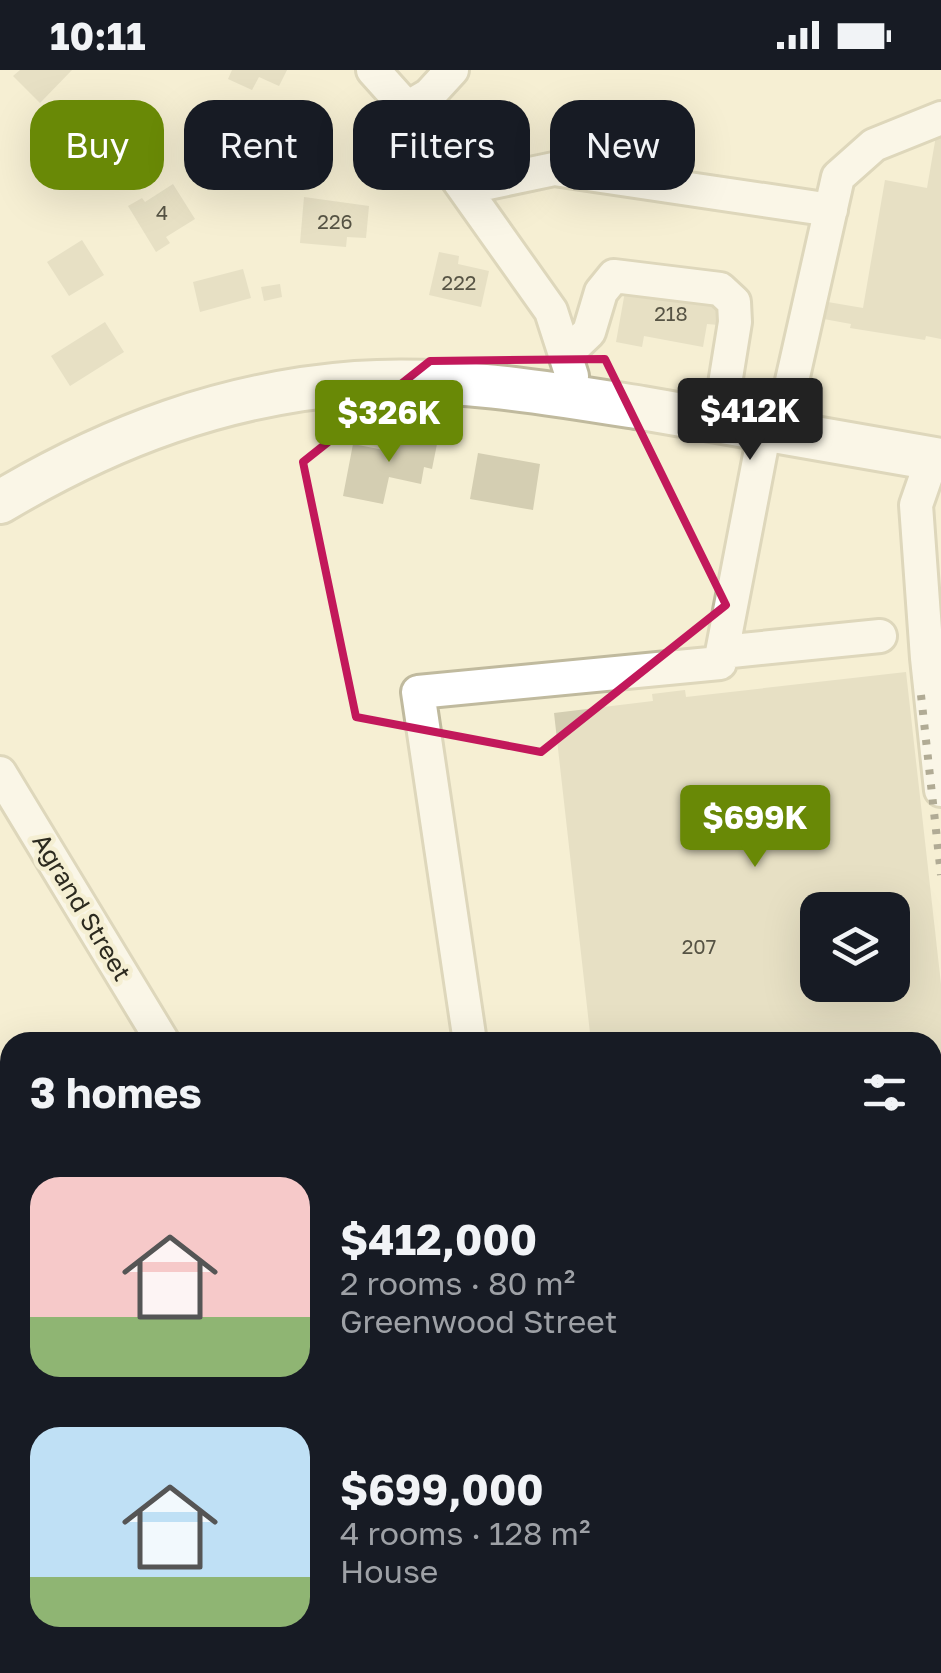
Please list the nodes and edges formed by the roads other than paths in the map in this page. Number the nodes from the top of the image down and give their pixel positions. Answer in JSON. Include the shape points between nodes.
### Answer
{"nodes":[{"id":1,"x":373,"y":70,"type":"edge"},
{"id":2,"x":452,"y":70,"type":"edge"},
{"id":3,"x":400,"y":100,"type":"edge"},
{"id":4,"x":420,"y":100,"type":"edge"},
{"id":5,"x":941,"y":118,"type":"edge"},
{"id":6,"x":530,"y":173,"type":"edge"},
{"id":7,"x":465,"y":190,"type":"edge"},
{"id":8,"x":831,"y":210,"type":"junction"},
{"id":9,"x":566,"y":354,"type":"junction"},
{"id":10,"x":569,"y":397,"type":"junction"},
{"id":11,"x":719,"y":421,"type":"junction"},
{"id":12,"x":775,"y":431,"type":"junction"},
{"id":13,"x":937,"y":460,"type":"edge"},
{"id":14,"x":0,"y":502,"type":"edge"},
{"id":15,"x":880,"y":636,"type":"dead end"},
{"id":16,"x":722,"y":652,"type":"junction"},
{"id":17,"x":0,"y":773,"type":"edge"},
{"id":18,"x":941,"y":790,"type":"edge"},
{"id":19,"x":157,"y":1032,"type":"edge"},
{"id":20,"x":469,"y":1032,"type":"edge"}],
"edges":[{"from":1,"to":3,"type":"street"},
{"from":2,"to":4,"type":"street"},
{"from":5,"to":8,"type":"street","via":[[874,145],[838,177]]},
{"from":6,"to":8,"type":"street","via":[[554,168]]},
{"from":7,"to":9,"type":"street","via":[[552,312]]},
{"from":8,"to":12,"type":"street"},
{"from":9,"to":10,"type":"street"},
{"from":9,"to":11,"type":"street","via":[[589,332],[601,292],[614,276],[720,289],[734,302],[735,322]]},
{"from":10,"to":11,"type":"main road"},
{"from":10,"to":14,"type":"main road","via":[[456,384],[357,383],[278,394],[142,430]]},
{"from":11,"to":12,"type":"main road"},
{"from":12,"to":13,"type":"main road"},
{"from":12,"to":16,"type":"street"},
{"from":13,"to":18,"type":"street","via":[[916,505]]},
{"from":15,"to":16,"type":"street"},
{"from":16,"to":20,"type":"street","via":[[720,663],[418,692]]},
{"from":17,"to":19,"type":"street","name":"Agrand Street"}]}
